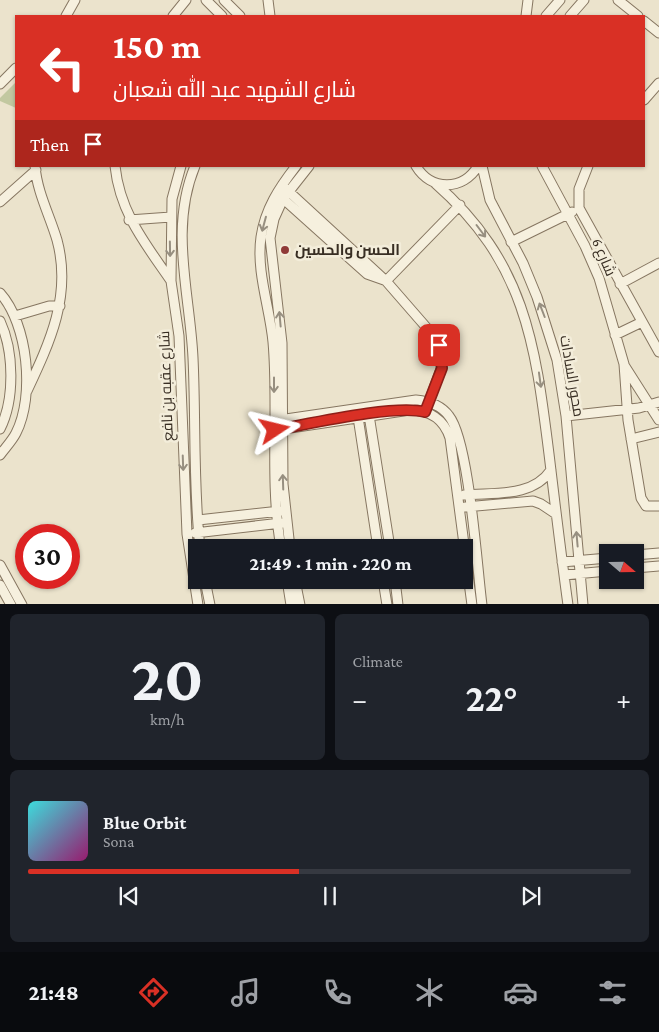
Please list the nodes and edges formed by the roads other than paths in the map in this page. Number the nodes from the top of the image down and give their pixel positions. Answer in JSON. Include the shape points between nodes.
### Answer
{"nodes":[{"id":1,"x":74,"y":0,"type":"edge"},
{"id":2,"x":186,"y":0,"type":"edge"},
{"id":3,"x":206,"y":0,"type":"edge"},
{"id":4,"x":268,"y":0,"type":"edge"},
{"id":5,"x":528,"y":0,"type":"edge"},
{"id":6,"x":560,"y":0,"type":"edge"},
{"id":7,"x":584,"y":0,"type":"edge"},
{"id":8,"x":618,"y":0,"type":"edge"},
{"id":9,"x":230,"y":2,"type":"edge"},
{"id":10,"x":66,"y":15,"type":"edge"},
{"id":11,"x":174,"y":15,"type":"edge"},
{"id":12,"x":221,"y":15,"type":"edge"},
{"id":13,"x":239,"y":15,"type":"edge"},
{"id":14,"x":270,"y":15,"type":"edge"},
{"id":15,"x":526,"y":15,"type":"edge"},
{"id":16,"x":547,"y":15,"type":"edge"},
{"id":17,"x":571,"y":15,"type":"edge"},
{"id":18,"x":637,"y":15,"type":"edge"},
{"id":19,"x":645,"y":22,"type":"edge"},
{"id":20,"x":659,"y":33,"type":"edge"},
{"id":21,"x":15,"y":69,"type":"edge"},
{"id":22,"x":0,"y":84,"type":"edge"},
{"id":23,"x":658,"y":85,"type":"edge"},
{"id":24,"x":645,"y":96,"type":"edge"},
{"id":25,"x":115,"y":167,"type":"edge"},
{"id":26,"x":181,"y":167,"type":"edge"},
{"id":27,"x":195,"y":167,"type":"edge"},
{"id":28,"x":295,"y":167,"type":"edge"},
{"id":29,"x":308,"y":167,"type":"edge"},
{"id":30,"x":417,"y":167,"type":"edge"},
{"id":31,"x":477,"y":167,"type":"edge"},
{"id":32,"x":482,"y":167,"type":"edge"},
{"id":33,"x":543,"y":167,"type":"edge"},
{"id":34,"x":588,"y":167,"type":"edge"},
{"id":35,"x":36,"y":168,"type":"edge"},
{"id":36,"x":435,"y":183,"type":"junction"},
{"id":37,"x":282,"y":192,"type":"junction"},
{"id":38,"x":0,"y":202,"type":"edge"},
{"id":39,"x":460,"y":205,"type":"junction"},
{"id":40,"x":579,"y":208,"type":"junction"},
{"id":41,"x":567,"y":214,"type":"junction"},
{"id":42,"x":171,"y":217,"type":"junction"},
{"id":43,"x":129,"y":220,"type":"junction"},
{"id":44,"x":511,"y":242,"type":"junction"},
{"id":45,"x":659,"y":262,"type":"edge"},
{"id":46,"x":171,"y":281,"type":"junction"},
{"id":47,"x":386,"y":281,"type":"junction"},
{"id":48,"x":620,"y":284,"type":"junction"},
{"id":49,"x":0,"y":293,"type":"edge"},
{"id":50,"x":60,"y":306,"type":"junction"},
{"id":51,"x":15,"y":316,"type":"junction"},
{"id":52,"x":0,"y":321,"type":"edge"},
{"id":53,"x":642,"y":322,"type":"junction"},
{"id":54,"x":615,"y":335,"type":"junction"},
{"id":55,"x":659,"y":352,"type":"edge"},
{"id":56,"x":624,"y":364,"type":"junction"},
{"id":57,"x":27,"y":391,"type":"junction"},
{"id":58,"x":429,"y":402,"type":"junction"},
{"id":59,"x":655,"y":403,"type":"edge"},
{"id":60,"x":628,"y":409,"type":"junction"},
{"id":61,"x":425,"y":412,"type":"junction"},
{"id":62,"x":369,"y":415,"type":"junction"},
{"id":63,"x":566,"y":416,"type":"junction"},
{"id":64,"x":358,"y":417,"type":"junction"},
{"id":65,"x":279,"y":420,"type":"junction"},
{"id":66,"x":659,"y":420,"type":"edge"},
{"id":67,"x":0,"y":429,"type":"edge"},
{"id":68,"x":279,"y":430,"type":"junction"},
{"id":69,"x":659,"y":432,"type":"edge"},
{"id":70,"x":631,"y":439,"type":"junction"},
{"id":71,"x":0,"y":455,"type":"edge"},
{"id":72,"x":551,"y":470,"type":"junction"},
{"id":73,"x":196,"y":492,"type":"junction"},
{"id":74,"x":184,"y":493,"type":"junction"},
{"id":75,"x":468,"y":495,"type":"junction"},
{"id":76,"x":458,"y":496,"type":"junction"},
{"id":77,"x":470,"y":506,"type":"junction"},
{"id":78,"x":659,"y":506,"type":"edge"},
{"id":79,"x":459,"y":508,"type":"junction"},
{"id":80,"x":280,"y":511,"type":"junction"},
{"id":81,"x":556,"y":514,"type":"junction"},
{"id":82,"x":198,"y":520,"type":"junction"},
{"id":83,"x":281,"y":523,"type":"junction"},
{"id":84,"x":199,"y":533,"type":"junction"},
{"id":85,"x":187,"y":534,"type":"junction"},
{"id":86,"x":199,"y":539,"type":"edge"},
{"id":87,"x":281,"y":539,"type":"edge"},
{"id":88,"x":287,"y":539,"type":"edge"},
{"id":89,"x":377,"y":539,"type":"edge"},
{"id":90,"x":389,"y":539,"type":"edge"},
{"id":91,"x":659,"y":553,"type":"edge"},
{"id":92,"x":644,"y":555,"type":"edge"},
{"id":93,"x":599,"y":559,"type":"edge"},
{"id":94,"x":579,"y":561,"type":"junction"},
{"id":95,"x":562,"y":562,"type":"junction"},
{"id":96,"x":0,"y":565,"type":"edge"},
{"id":97,"x":659,"y":566,"type":"edge"},
{"id":98,"x":644,"y":567,"type":"edge"},
{"id":99,"x":599,"y":572,"type":"edge"},
{"id":100,"x":564,"y":574,"type":"junction"},
{"id":101,"x":580,"y":574,"type":"junction"},
{"id":102,"x":0,"y":585,"type":"edge"},
{"id":103,"x":207,"y":589,"type":"edge"},
{"id":104,"x":288,"y":589,"type":"edge"},
{"id":105,"x":297,"y":589,"type":"edge"},
{"id":106,"x":384,"y":589,"type":"edge"},
{"id":107,"x":396,"y":589,"type":"edge"},
{"id":108,"x":11,"y":604,"type":"edge"},
{"id":109,"x":22,"y":604,"type":"edge"},
{"id":110,"x":198,"y":604,"type":"edge"},
{"id":111,"x":210,"y":604,"type":"edge"},
{"id":112,"x":291,"y":604,"type":"edge"},
{"id":113,"x":300,"y":604,"type":"edge"},
{"id":114,"x":387,"y":604,"type":"edge"},
{"id":115,"x":398,"y":604,"type":"edge"},
{"id":116,"x":472,"y":604,"type":"edge"},
{"id":117,"x":482,"y":604,"type":"edge"},
{"id":118,"x":568,"y":604,"type":"edge"},
{"id":119,"x":583,"y":604,"type":"edge"}],
"edges":[{"from":1,"to":10,"type":"street"},
{"from":2,"to":11,"type":"street"},
{"from":3,"to":12,"type":"street"},
{"from":4,"to":14,"type":"street"},
{"from":5,"to":15,"type":"street"},
{"from":6,"to":16,"type":"street"},
{"from":7,"to":17,"type":"street"},
{"from":8,"to":18,"type":"street"},
{"from":9,"to":13,"type":"street"},
{"from":19,"to":20,"type":"street"},
{"from":21,"to":22,"type":"street"},
{"from":23,"to":24,"type":"street"},
{"from":25,"to":43,"type":"street","via":[[121,200]]},
{"from":26,"to":42,"type":"street","name":"شارع عقبه بن نافع"},
{"from":27,"to":73,"type":"street","name":"شارع عقبه بن نافع","via":[[185,197],[181,249],[192,340]]},
{"from":28,"to":37,"type":"street"},
{"from":29,"to":37,"type":"street"},
{"from":30,"to":36,"type":"street"},
{"from":31,"to":36,"type":"street","via":[[459,184]]},
{"from":32,"to":44,"type":"street","name":"محور السادات","via":[[490,200]]},
{"from":33,"to":41,"type":"street","name":"شارع 6"},
{"from":34,"to":40,"type":"street","via":[[579,189]]},
{"from":35,"to":38,"type":"street"},
{"from":35,"to":50,"type":"street","via":[[61,260]]},
{"from":36,"to":39,"type":"street"},
{"from":37,"to":47,"type":"street","via":[[367,274]]},
{"from":37,"to":65,"type":"street","via":[[264,225],[260,254],[273,344]]},
{"from":39,"to":47,"type":"street"},
{"from":39,"to":72,"type":"street","one_way":true,"via":[[495,250],[528,327],[536,358]]},
{"from":40,"to":41,"type":"street"},
{"from":40,"to":48,"type":"street"},
{"from":41,"to":44,"type":"street"},
{"from":41,"to":54,"type":"street","name":"شارع 6","via":[[596,270]]},
{"from":42,"to":43,"type":"street"},
{"from":42,"to":46,"type":"street","name":"شارع عقبه بن نافع","one_way":true},
{"from":43,"to":46,"type":"street"},
{"from":63,"to":44,"type":"street","name":"محور السادات","one_way":true,"via":[[553,341],[530,280]]},
{"from":45,"to":48,"type":"street"},
{"from":46,"to":74,"type":"street","name":"شارع عقبه بن نافع","one_way":true,"via":[[179,336]]},
{"from":47,"to":58,"type":"street","via":[[439,345],[442,368]]},
{"from":48,"to":53,"type":"street"},
{"from":49,"to":51,"type":"street"},
{"from":50,"to":51,"type":"street"},
{"from":50,"to":57,"type":"street","via":[[48,349]]},
{"from":51,"to":57,"type":"street","via":[[22,336]]},
{"from":52,"to":67,"type":"street","via":[[8,343],[11,374]]},
{"from":53,"to":54,"type":"street"},
{"from":53,"to":55,"type":"street"},
{"from":54,"to":56,"type":"street","name":"شارع 6"},
{"from":56,"to":59,"type":"street","name":"شارع 6"},
{"from":56,"to":60,"type":"street","name":"شارع 6"},
{"from":57,"to":71,"type":"street","via":[[16,433]]},
{"from":58,"to":61,"type":"street"},
{"from":58,"to":65,"type":"street","via":[[409,400]]},
{"from":58,"to":75,"type":"street","via":[[449,415],[455,425]]},
{"from":59,"to":60,"type":"street"},
{"from":59,"to":66,"type":"street","name":"شارع 6"},
{"from":60,"to":63,"type":"street"},
{"from":60,"to":70,"type":"street","name":"شارع 6"},
{"from":61,"to":62,"type":"street","via":[[410,410]]},
{"from":61,"to":76,"type":"street","via":[[439,420],[448,432]]},
{"from":62,"to":64,"type":"street"},
{"from":62,"to":90,"type":"street"},
{"from":94,"to":63,"type":"street","name":"محور السادات","one_way":true},
{"from":64,"to":68,"type":"street"},
{"from":64,"to":89,"type":"street"},
{"from":65,"to":68,"type":"street"},
{"from":68,"to":80,"type":"street"},
{"from":69,"to":70,"type":"street"},
{"from":70,"to":78,"type":"street","name":"شارع 6","via":[[642,503],[650,507]]},
{"from":72,"to":75,"type":"street","via":[[540,483],[525,490]]},
{"from":72,"to":81,"type":"street"},
{"from":73,"to":74,"type":"street"},
{"from":73,"to":82,"type":"street","name":"شارع عقبه بن نافع"},
{"from":74,"to":85,"type":"street","name":"شارع عقبه بن نافع"},
{"from":75,"to":76,"type":"street"},
{"from":75,"to":77,"type":"street"},
{"from":76,"to":79,"type":"street"},
{"from":77,"to":79,"type":"street"},
{"from":77,"to":81,"type":"street","via":[[533,501]]},
{"from":77,"to":117,"type":"street"},
{"from":79,"to":116,"type":"street"},
{"from":80,"to":82,"type":"street"},
{"from":80,"to":83,"type":"street"},
{"from":81,"to":95,"type":"street"},
{"from":82,"to":84,"type":"street","name":"شارع عقبه بن نافع"},
{"from":83,"to":84,"type":"street"},
{"from":83,"to":87,"type":"street"},
{"from":83,"to":88,"type":"street"},
{"from":84,"to":85,"type":"street"},
{"from":84,"to":86,"type":"street","name":"شارع عقبه بن نافع"},
{"from":85,"to":110,"type":"street","name":"شارع عقبه بن نافع"},
{"from":91,"to":92,"type":"street"},
{"from":93,"to":94,"type":"street"},
{"from":94,"to":95,"type":"street"},
{"from":94,"to":101,"type":"street","name":"محور السادات"},
{"from":95,"to":100,"type":"street"},
{"from":96,"to":109,"type":"street"},
{"from":97,"to":98,"type":"street"},
{"from":99,"to":101,"type":"street"},
{"from":100,"to":101,"type":"street"},
{"from":100,"to":118,"type":"street"},
{"from":101,"to":119,"type":"street","name":"محور السادات"},
{"from":102,"to":108,"type":"street"},
{"from":103,"to":111,"type":"street"},
{"from":104,"to":112,"type":"street"},
{"from":105,"to":113,"type":"street"},
{"from":106,"to":114,"type":"street"},
{"from":107,"to":115,"type":"street"}]}
